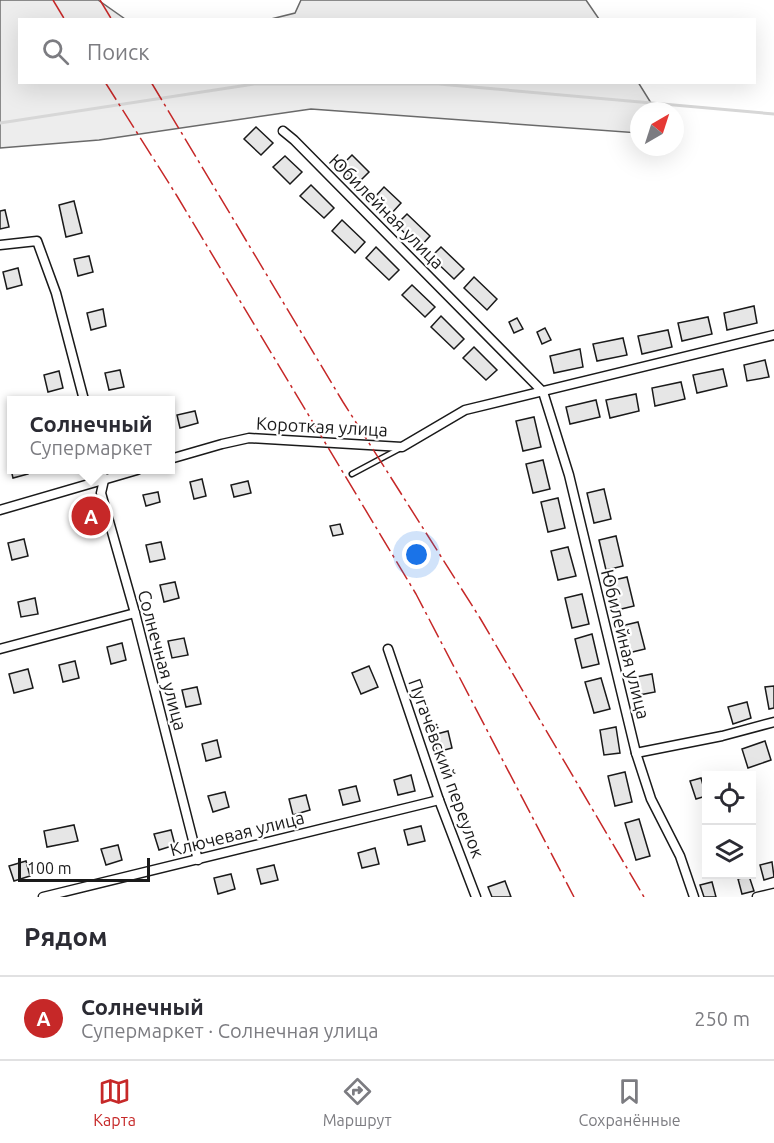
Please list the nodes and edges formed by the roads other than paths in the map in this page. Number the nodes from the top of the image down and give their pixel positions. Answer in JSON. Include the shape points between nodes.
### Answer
{"nodes":[{"id":1,"x":283,"y":131,"type":"dead end"},
{"id":2,"x":0,"y":245,"type":"edge"},
{"id":3,"x":774,"y":335,"type":"edge"},
{"id":4,"x":543,"y":392,"type":"junction"},
{"id":5,"x":83,"y":396,"type":"edge"},
{"id":6,"x":402,"y":447,"type":"junction"},
{"id":7,"x":175,"y":458,"type":"edge"},
{"id":8,"x":102,"y":474,"type":"edge"},
{"id":9,"x":124,"y":474,"type":"edge"},
{"id":10,"x":352,"y":474,"type":"dead end"},
{"id":11,"x":104,"y":480,"type":"junction"},
{"id":12,"x":0,"y":510,"type":"edge"},
{"id":13,"x":135,"y":613,"type":"junction"},
{"id":14,"x":0,"y":649,"type":"edge"},
{"id":15,"x":388,"y":649,"type":"dead end"},
{"id":16,"x":774,"y":722,"type":"edge"},
{"id":17,"x":636,"y":753,"type":"junction"},
{"id":18,"x":439,"y":800,"type":"junction"},
{"id":19,"x":198,"y":860,"type":"junction"},
{"id":20,"x":774,"y":893,"type":"edge"},
{"id":21,"x":43,"y":897,"type":"edge"},
{"id":22,"x":476,"y":897,"type":"edge"},
{"id":23,"x":694,"y":897,"type":"edge"},
{"id":24,"x":757,"y":897,"type":"edge"}],
"edges":[{"from":1,"to":4,"type":"street","name":"Юбилейная улица"},
{"from":2,"to":5,"type":"street","via":[[37,242],[56,293]]},
{"from":3,"to":4,"type":"street"},
{"from":4,"to":6,"type":"street","via":[[465,410]]},
{"from":4,"to":17,"type":"street","name":"Юбилейная улица","via":[[569,475]]},
{"from":6,"to":7,"type":"street","name":"Короткая улица","via":[[249,438]]},
{"from":6,"to":10,"type":"lane"},
{"from":8,"to":11,"type":"street","name":"Солнечная улица"},
{"from":9,"to":11,"type":"street"},
{"from":11,"to":12,"type":"street"},
{"from":11,"to":13,"type":"street","name":"Солнечная улица","via":[[101,493]]},
{"from":13,"to":14,"type":"street"},
{"from":13,"to":19,"type":"street","name":"Солнечная улица"},
{"from":15,"to":18,"type":"street","name":"Пугачёвский переулок"},
{"from":16,"to":17,"type":"street"},
{"from":17,"to":23,"type":"street","name":"Юбилейная улица","via":[[651,799],[680,856]]},
{"from":18,"to":19,"type":"street","name":"Ключевая улица"},
{"from":18,"to":22,"type":"street","name":"Пугачёвский переулок"},
{"from":19,"to":21,"type":"street","name":"Ключевая улица"},
{"from":20,"to":24,"type":"street"}]}
